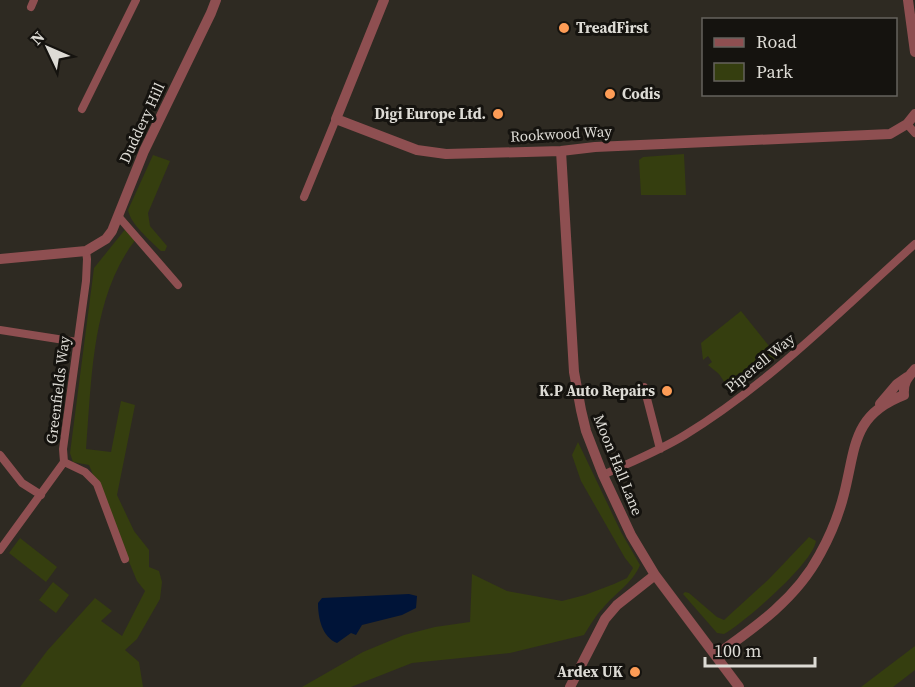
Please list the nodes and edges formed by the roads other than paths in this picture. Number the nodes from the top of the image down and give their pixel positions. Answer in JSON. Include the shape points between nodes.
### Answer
{"nodes":[{"id":1,"x":136,"y":0,"type":"edge"},
{"id":2,"x":216,"y":0,"type":"edge"},
{"id":3,"x":384,"y":0,"type":"edge"},
{"id":4,"x":908,"y":0,"type":"edge"},
{"id":5,"x":915,"y":52,"type":"edge"},
{"id":6,"x":82,"y":109,"type":"dead end"},
{"id":7,"x":915,"y":114,"type":"edge"},
{"id":8,"x":336,"y":119,"type":"junction"},
{"id":9,"x":911,"y":129,"type":"edge"},
{"id":10,"x":561,"y":151,"type":"junction"},
{"id":11,"x":304,"y":197,"type":"dead end"},
{"id":12,"x":118,"y":216,"type":"junction"},
{"id":13,"x":915,"y":244,"type":"edge"},
{"id":14,"x":86,"y":250,"type":"junction"},
{"id":15,"x":0,"y":259,"type":"edge"},
{"id":16,"x":178,"y":285,"type":"dead end"},
{"id":17,"x":0,"y":330,"type":"edge"},
{"id":18,"x":77,"y":342,"type":"junction"},
{"id":19,"x":911,"y":373,"type":"edge"},
{"id":20,"x":644,"y":387,"type":"dead end"},
{"id":21,"x":909,"y":394,"type":"edge"},
{"id":22,"x":874,"y":412,"type":"junction"},
{"id":23,"x":660,"y":449,"type":"junction"},
{"id":24,"x":0,"y":455,"type":"edge"},
{"id":25,"x":64,"y":462,"type":"junction"},
{"id":26,"x":603,"y":475,"type":"junction"},
{"id":27,"x":41,"y":495,"type":"junction"},
{"id":28,"x":0,"y":549,"type":"edge"},
{"id":29,"x":125,"y":558,"type":"dead end"},
{"id":30,"x":655,"y":575,"type":"junction"},
{"id":31,"x":716,"y":655,"type":"junction"},
{"id":32,"x":570,"y":687,"type":"edge"},
{"id":33,"x":739,"y":687,"type":"edge"}],
"edges":[{"from":1,"to":6,"type":"street"},
{"from":2,"to":12,"type":"street","name":"Duddery Hill","via":[[144,151]]},
{"from":3,"to":8,"type":"street"},
{"from":4,"to":5,"type":"street"},
{"from":7,"to":9,"type":"street","name":"Rookwood Way"},
{"from":8,"to":10,"type":"street","name":"Rookwood Way","via":[[417,150],[446,154]]},
{"from":8,"to":11,"type":"street"},
{"from":9,"to":10,"type":"street","name":"Rookwood Way","via":[[890,134]]},
{"from":10,"to":26,"type":"street","name":"Moon Hall Lane","via":[[574,372],[580,410]]},
{"from":12,"to":14,"type":"street","name":"Duddery Hill","via":[[106,239]]},
{"from":12,"to":16,"type":"street"},
{"from":13,"to":23,"type":"street","name":"Piperell Way","via":[[762,380],[707,421]]},
{"from":14,"to":15,"type":"street"},
{"from":14,"to":18,"type":"street","name":"Greenfields Way","via":[[86,281]]},
{"from":17,"to":18,"type":"street"},
{"from":18,"to":25,"type":"street","name":"Greenfields Way"},
{"from":19,"to":21,"type":"street","via":[[903,386]]},
{"from":19,"to":22,"type":"street"},
{"from":20,"to":23,"type":"street"},
{"from":21,"to":22,"type":"street"},
{"from":22,"to":31,"type":"street","via":[[860,428],[844,496],[810,571],[756,627]]},
{"from":23,"to":26,"type":"street","name":"Piperell Way"},
{"from":24,"to":27,"type":"street","via":[[22,483]]},
{"from":25,"to":27,"type":"street","name":"Greenfields Way"},
{"from":25,"to":29,"type":"street","via":[[85,472],[97,484]]},
{"from":26,"to":30,"type":"street","name":"Moon Hall Lane","via":[[631,536]]},
{"from":27,"to":28,"type":"street","name":"Greenfields Way"},
{"from":30,"to":31,"type":"street","name":"Moon Hall Lane"},
{"from":30,"to":32,"type":"street","via":[[604,619]]},
{"from":31,"to":33,"type":"street","name":"Moon Hall Lane"}]}
